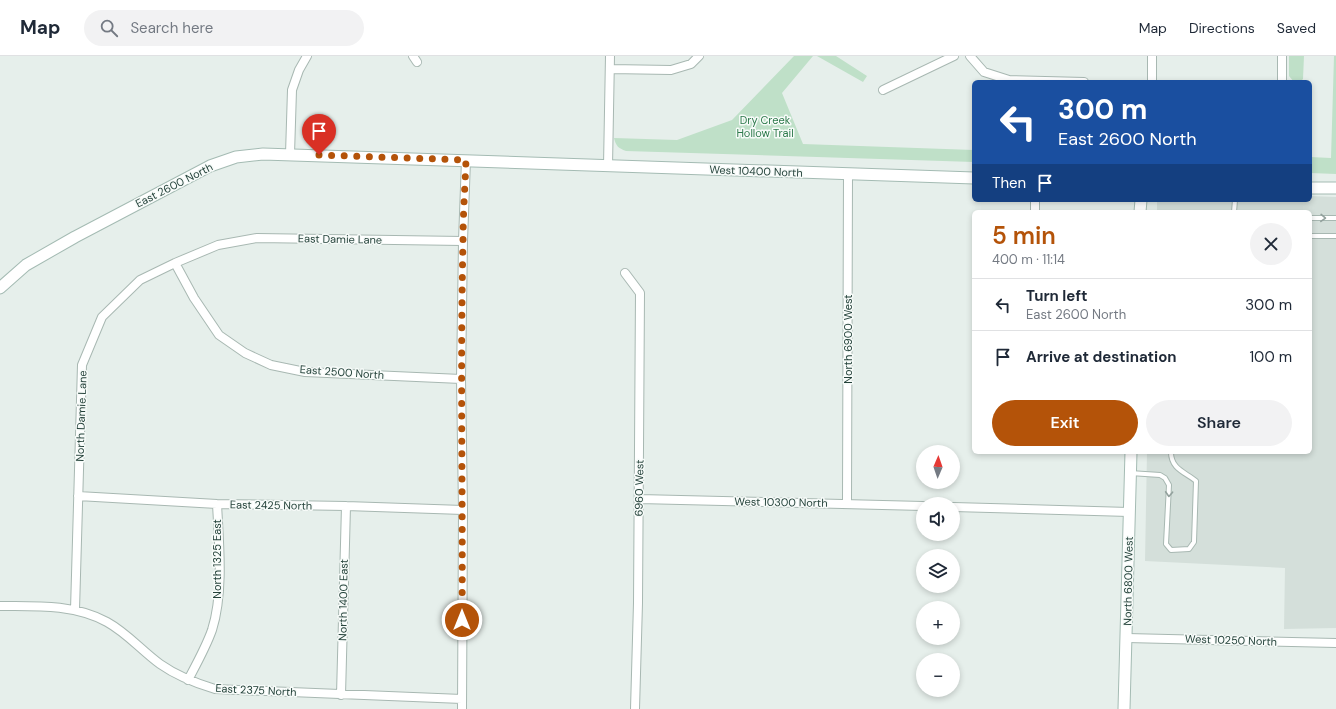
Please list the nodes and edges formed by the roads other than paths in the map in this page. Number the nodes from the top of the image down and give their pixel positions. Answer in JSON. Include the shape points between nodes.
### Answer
{"nodes":[{"id":1,"x":307,"y":56,"type":"edge"},
{"id":2,"x":610,"y":56,"type":"edge"},
{"id":3,"x":699,"y":56,"type":"edge"},
{"id":4,"x":954,"y":56,"type":"edge"},
{"id":5,"x":970,"y":56,"type":"edge"},
{"id":6,"x":1152,"y":56,"type":"edge"},
{"id":7,"x":1282,"y":56,"type":"edge"},
{"id":8,"x":610,"y":69,"type":"junction"},
{"id":9,"x":1009,"y":80,"type":"edge"},
{"id":10,"x":1152,"y":80,"type":"edge"},
{"id":11,"x":1282,"y":80,"type":"edge"},
{"id":12,"x":883,"y":90,"type":"dead end"},
{"id":13,"x":290,"y":154,"type":"junction"},
{"id":14,"x":466,"y":160,"type":"junction"},
{"id":15,"x":538,"y":162,"type":"joint"},
{"id":16,"x":608,"y":166,"type":"junction"},
{"id":17,"x":848,"y":174,"type":"junction"},
{"id":18,"x":972,"y":178,"type":"edge"},
{"id":19,"x":1312,"y":188,"type":"edge"},
{"id":20,"x":1336,"y":188,"type":"edge"},
{"id":21,"x":1312,"y":218,"type":"edge"},
{"id":22,"x":1336,"y":218,"type":"edge"},
{"id":23,"x":1312,"y":236,"type":"edge"},
{"id":24,"x":1336,"y":236,"type":"edge"},
{"id":25,"x":463,"y":241,"type":"junction"},
{"id":26,"x":218,"y":245,"type":"joint"},
{"id":27,"x":175,"y":263,"type":"junction"},
{"id":28,"x":625,"y":273,"type":"dead end"},
{"id":29,"x":0,"y":288,"type":"edge"},
{"id":30,"x":461,"y":379,"type":"junction"},
{"id":31,"x":1131,"y":454,"type":"edge"},
{"id":32,"x":1171,"y":454,"type":"edge"},
{"id":33,"x":1130,"y":473,"type":"junction"},
{"id":34,"x":78,"y":496,"type":"junction"},
{"id":35,"x":639,"y":499,"type":"junction"},
{"id":36,"x":847,"y":503,"type":"junction"},
{"id":37,"x":217,"y":504,"type":"junction"},
{"id":38,"x":346,"y":506,"type":"junction"},
{"id":39,"x":916,"y":506,"type":"edge"},
{"id":40,"x":960,"y":507,"type":"edge"},
{"id":41,"x":463,"y":510,"type":"junction"},
{"id":42,"x":1129,"y":512,"type":"junction"},
{"id":43,"x":0,"y":606,"type":"edge"},
{"id":44,"x":75,"y":610,"type":"junction"},
{"id":45,"x":1126,"y":638,"type":"junction"},
{"id":46,"x":1336,"y":643,"type":"edge"},
{"id":47,"x":188,"y":680,"type":"junction"},
{"id":48,"x":341,"y":695,"type":"junction"},
{"id":49,"x":462,"y":699,"type":"junction"},
{"id":50,"x":462,"y":709,"type":"edge"},
{"id":51,"x":635,"y":709,"type":"edge"},
{"id":52,"x":1124,"y":709,"type":"edge"}],
"edges":[{"from":1,"to":13,"type":"street","via":[[292,90]]},
{"from":2,"to":8,"type":"street"},
{"from":3,"to":8,"type":"street","via":[[691,64],[671,70]]},
{"from":4,"to":12,"type":"street"},
{"from":5,"to":9,"type":"street","via":[[984,72]]},
{"from":6,"to":10,"type":"street"},
{"from":7,"to":11,"type":"street"},
{"from":8,"to":16,"type":"street"},
{"from":13,"to":14,"type":"street","name":"East 2600 North"},
{"from":13,"to":29,"type":"street","name":"East 2600 North","via":[[236,157],[210,166],[26,265]]},
{"from":14,"to":15,"type":"street","name":"East 2600 North"},
{"from":14,"to":25,"type":"street"},
{"from":15,"to":16,"type":"street","name":"West 10400 North"},
{"from":16,"to":17,"type":"street","name":"West 10400 North"},
{"from":17,"to":18,"type":"street","name":"West 10400 North"},
{"from":17,"to":36,"type":"street","name":"North 6900 West"},
{"from":19,"to":20,"type":"street"},
{"from":21,"to":22,"type":"lane","one_way":true},
{"from":23,"to":24,"type":"lane"},
{"from":25,"to":26,"type":"street","name":"East Damie Lane","via":[[257,238]]},
{"from":25,"to":30,"type":"street"},
{"from":26,"to":27,"type":"street","name":"North Damie Lane"},
{"from":27,"to":30,"type":"street","name":"East 2500 North","via":[[194,298],[219,335],[245,353],[271,365],[305,372]]},
{"from":27,"to":34,"type":"street","name":"North Damie Lane","via":[[140,280],[102,317],[82,365]]},
{"from":28,"to":35,"type":"street","name":"6960 West","via":[[640,293]]},
{"from":30,"to":41,"type":"street"},
{"from":31,"to":33,"type":"street","name":"North 6800 West"},
{"from":33,"to":32,"type":"lane","one_way":true,"via":[[1160,475],[1165,478],[1169,485],[1166,544],[1171,550],[1189,550],[1194,542],[1196,481],[1176,468]]},
{"from":33,"to":42,"type":"street","name":"North 6800 West"},
{"from":34,"to":37,"type":"street","name":"East 2425 North"},
{"from":34,"to":44,"type":"street","name":"North Damie Lane"},
{"from":35,"to":36,"type":"street","name":"West 10300 North"},
{"from":35,"to":51,"type":"street","name":"6960 West"},
{"from":36,"to":39,"type":"street","name":"West 10300 North"},
{"from":37,"to":38,"type":"street","name":"East 2425 North"},
{"from":37,"to":47,"type":"street","name":"North 1325 East","via":[[217,608],[212,629]]},
{"from":38,"to":41,"type":"street","name":"East 2425 North"},
{"from":38,"to":48,"type":"street","name":"North 1400 East"},
{"from":40,"to":42,"type":"street"},
{"from":41,"to":49,"type":"street"},
{"from":42,"to":45,"type":"street","name":"North 6800 West"},
{"from":43,"to":44,"type":"street","name":"East 2375 North","via":[[57,607]]},
{"from":44,"to":47,"type":"street","name":"East 2375 North","via":[[120,630],[160,664]]},
{"from":45,"to":46,"type":"street","name":"West 10250 North"},
{"from":45,"to":52,"type":"street","name":"North 6800 West"},
{"from":47,"to":48,"type":"street","name":"East 2375 North","via":[[215,689]]},
{"from":48,"to":49,"type":"street","name":"East 2375 North"},
{"from":49,"to":50,"type":"street"}]}
